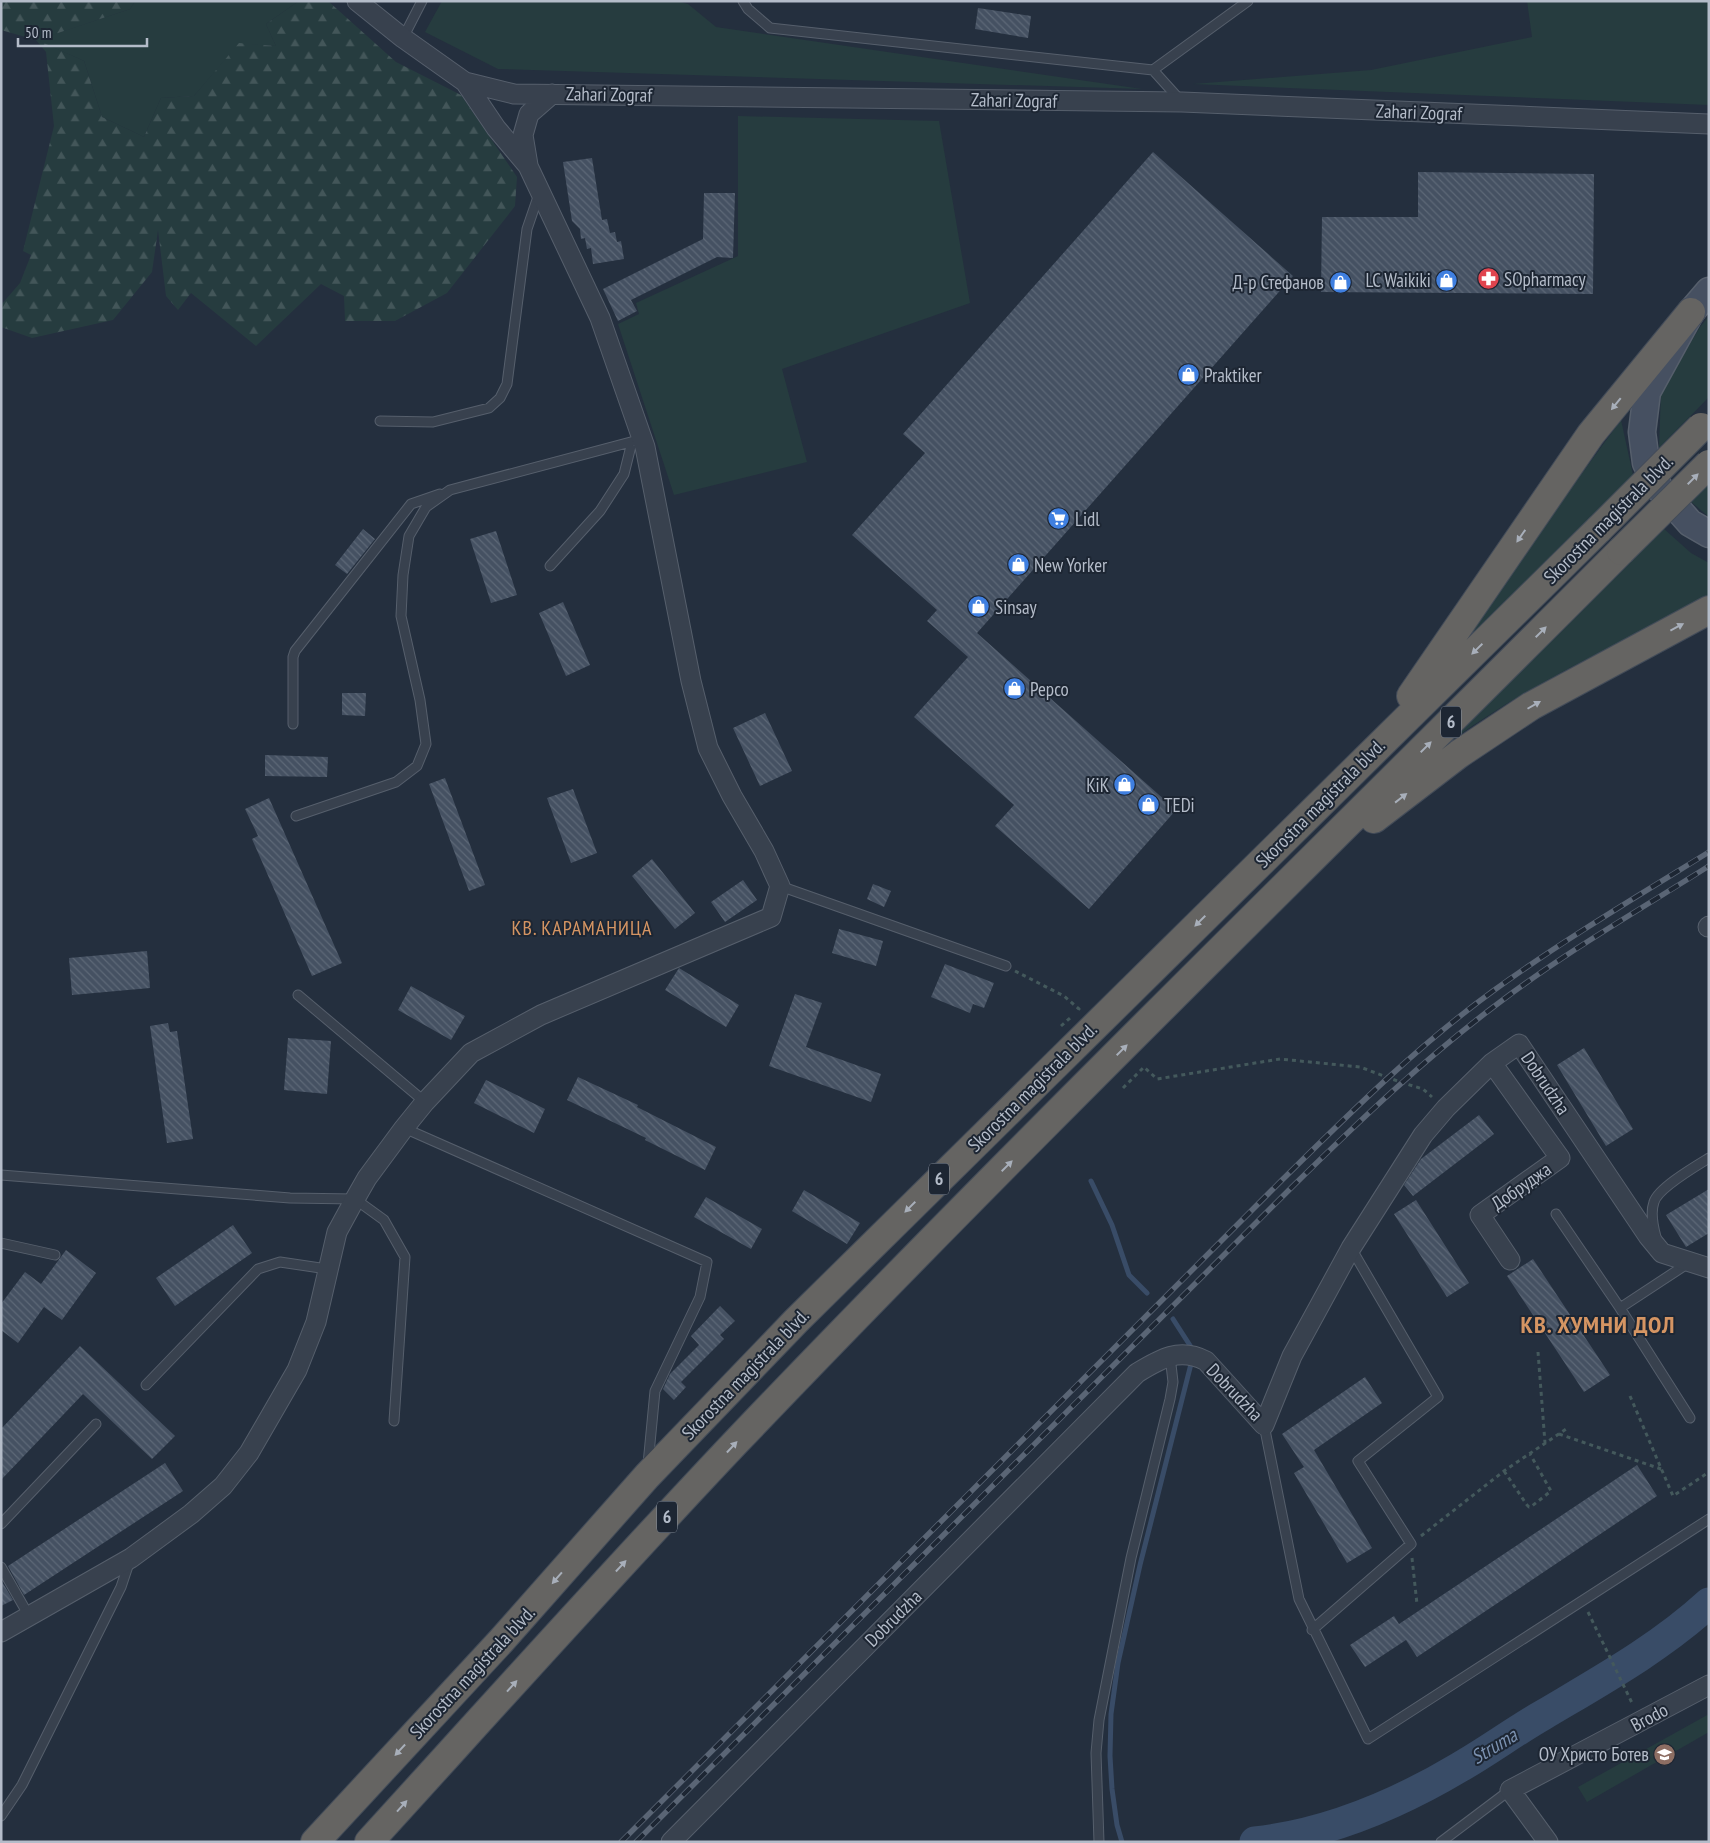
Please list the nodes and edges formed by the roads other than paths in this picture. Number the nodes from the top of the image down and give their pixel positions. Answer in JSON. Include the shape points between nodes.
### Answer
{"nodes":[{"id":1,"x":357,"y":1,"type":"edge"},
{"id":2,"x":422,"y":1,"type":"edge"},
{"id":3,"x":743,"y":1,"type":"edge"},
{"id":4,"x":1248,"y":1,"type":"edge"},
{"id":5,"x":403,"y":38,"type":"junction"},
{"id":6,"x":1153,"y":70,"type":"junction"},
{"id":7,"x":465,"y":82,"type":"junction"},
{"id":8,"x":552,"y":94,"type":"junction"},
{"id":9,"x":1182,"y":102,"type":"junction"},
{"id":10,"x":1705,"y":125,"type":"edge"},
{"id":11,"x":528,"y":166,"type":"junction"},
{"id":12,"x":540,"y":192,"type":"junction"},
{"id":13,"x":1709,"y":290,"type":"edge"},
{"id":14,"x":1691,"y":312,"type":"junction"},
{"id":15,"x":380,"y":421,"type":"dead end"},
{"id":16,"x":1705,"y":423,"type":"edge"},
{"id":17,"x":637,"y":441,"type":"junction"},
{"id":18,"x":1709,"y":464,"type":"edge"},
{"id":19,"x":450,"y":490,"type":"junction"},
{"id":20,"x":1709,"y":534,"type":"edge"},
{"id":21,"x":550,"y":566,"type":"dead end"},
{"id":22,"x":1709,"y":610,"type":"edge"},
{"id":23,"x":293,"y":724,"type":"dead end"},
{"id":24,"x":1373,"y":751,"type":"junction"},
{"id":25,"x":296,"y":816,"type":"dead end"},
{"id":26,"x":780,"y":886,"type":"junction"},
{"id":27,"x":1279,"y":892,"type":"junction"},
{"id":28,"x":1006,"y":966,"type":"road end"},
{"id":29,"x":298,"y":995,"type":"dead end"},
{"id":30,"x":1492,"y":1063,"type":"junction"},
{"id":31,"x":425,"y":1102,"type":"junction"},
{"id":32,"x":404,"y":1128,"type":"junction"},
{"id":33,"x":1709,"y":1158,"type":"edge"},
{"id":34,"x":1,"y":1175,"type":"edge"},
{"id":35,"x":354,"y":1199,"type":"junction"},
{"id":36,"x":1556,"y":1214,"type":"dead end"},
{"id":37,"x":1,"y":1242,"type":"edge"},
{"id":38,"x":1351,"y":1248,"type":"junction"},
{"id":39,"x":1662,"y":1253,"type":"junction"},
{"id":40,"x":55,"y":1255,"type":"dead end"},
{"id":41,"x":1510,"y":1260,"type":"dead end"},
{"id":42,"x":1690,"y":1262,"type":"junction"},
{"id":43,"x":1709,"y":1268,"type":"edge"},
{"id":44,"x":327,"y":1269,"type":"junction"},
{"id":45,"x":1620,"y":1308,"type":"junction"},
{"id":46,"x":1184,"y":1356,"type":"junction"},
{"id":47,"x":146,"y":1385,"type":"dead end"},
{"id":48,"x":1690,"y":1418,"type":"dead end"},
{"id":49,"x":394,"y":1422,"type":"dead end"},
{"id":50,"x":96,"y":1424,"type":"dead end"},
{"id":51,"x":1264,"y":1425,"type":"junction"},
{"id":52,"x":647,"y":1476,"type":"junction"},
{"id":53,"x":1709,"y":1519,"type":"edge"},
{"id":54,"x":1,"y":1524,"type":"edge"},
{"id":55,"x":131,"y":1558,"type":"junction"},
{"id":56,"x":1,"y":1567,"type":"edge"},
{"id":57,"x":29,"y":1616,"type":"junction"},
{"id":58,"x":1312,"y":1630,"type":"junction"},
{"id":59,"x":1,"y":1632,"type":"edge"},
{"id":60,"x":1709,"y":1686,"type":"edge"},
{"id":61,"x":1510,"y":1790,"type":"junction"},
{"id":62,"x":1,"y":1816,"type":"edge"},
{"id":63,"x":315,"y":1842,"type":"edge"},
{"id":64,"x":369,"y":1842,"type":"edge"},
{"id":65,"x":671,"y":1842,"type":"edge"},
{"id":66,"x":1099,"y":1842,"type":"edge"},
{"id":67,"x":1441,"y":1842,"type":"edge"},
{"id":68,"x":1548,"y":1842,"type":"edge"}],
"edges":[{"from":1,"to":5,"type":"street","name":"Zahari Zograf"},
{"from":2,"to":5,"type":"lane"},
{"from":3,"to":6,"type":"lane","via":[[770,28]]},
{"from":4,"to":6,"type":"lane"},
{"from":5,"to":7,"type":"street","name":"Zahari Zograf"},
{"from":6,"to":9,"type":"lane"},
{"from":7,"to":8,"type":"street","name":"Zahari Zograf","via":[[514,94]]},
{"from":7,"to":11,"type":"street","via":[[496,128]]},
{"from":8,"to":9,"type":"street","name":"Zahari Zograf"},
{"from":8,"to":11,"type":"street","via":[[529,114],[523,135]]},
{"from":9,"to":10,"type":"street","name":"Zahari Zograf"},
{"from":11,"to":12,"type":"street"},
{"from":12,"to":15,"type":"lane","via":[[527,229],[507,384],[500,398],[489,408],[433,422]]},
{"from":12,"to":17,"type":"street","via":[[600,318]]},
{"from":13,"to":14,"type":"main road"},
{"from":14,"to":20,"type":"main road","via":[[1647,392],[1642,432],[1646,462],[1660,489],[1690,523]]},
{"from":14,"to":24,"type":"highway","one_way":true,"via":[[1591,434]]},
{"from":16,"to":24,"type":"highway","name":"Skorostna magistrala blvd.","number":"6","one_way":true,"bridge":true},
{"from":17,"to":19,"type":"lane"},
{"from":17,"to":21,"type":"lane","via":[[624,474],[600,511]]},
{"from":17,"to":26,"type":"street","via":[[645,447],[691,681],[708,748]]},
{"from":27,"to":18,"type":"highway","name":"Skorostna magistrala blvd.","number":"6","one_way":true,"bridge":true},
{"from":19,"to":23,"type":"lane","via":[[411,504],[295,651]]},
{"from":19,"to":25,"type":"lane","via":[[426,507],[409,536],[403,574],[401,616],[420,700],[426,744],[417,766],[396,782]]},
{"from":27,"to":22,"type":"highway","one_way":true,"via":[[1459,754],[1523,711]]},
{"from":24,"to":52,"type":"highway","name":"Skorostna magistrala blvd.","number":"6","one_way":true,"via":[[796,1321]]},
{"from":26,"to":28,"type":"lane"},
{"from":26,"to":31,"type":"street","via":[[771,917],[541,1015],[471,1053]]},
{"from":64,"to":27,"type":"highway","name":"Skorostna magistrala blvd.","number":"6","one_way":true,"via":[[735,1444],[880,1293]]},
{"from":29,"to":31,"type":"lane"},
{"from":30,"to":38,"type":"street","name":"Dobrudzha","via":[[1423,1135]]},
{"from":30,"to":39,"type":"street","name":"Dobrudzha","via":[[1520,1044]]},
{"from":30,"to":41,"type":"street","name":"Добруджа","via":[[1560,1158],[1480,1215]]},
{"from":31,"to":32,"type":"street"},
{"from":32,"to":35,"type":"street"},
{"from":32,"to":52,"type":"lane","via":[[707,1262],[700,1297],[655,1391]]},
{"from":33,"to":39,"type":"lane","via":[[1672,1181],[1654,1201],[1652,1224]]},
{"from":34,"to":35,"type":"lane","via":[[290,1198]]},
{"from":35,"to":44,"type":"street","via":[[337,1232]]},
{"from":35,"to":49,"type":"lane","via":[[384,1220],[406,1258]]},
{"from":36,"to":45,"type":"lane"},
{"from":37,"to":40,"type":"lane"},
{"from":38,"to":51,"type":"street","name":"Dobrudzha","via":[[1292,1356]]},
{"from":38,"to":58,"type":"lane","via":[[1438,1397],[1358,1461],[1411,1544]]},
{"from":39,"to":42,"type":"street"},
{"from":42,"to":43,"type":"street"},
{"from":42,"to":45,"type":"lane"},
{"from":44,"to":47,"type":"lane","via":[[280,1262],[258,1269]]},
{"from":44,"to":55,"type":"street","via":[[316,1322],[297,1370],[249,1454],[223,1486]]},
{"from":45,"to":48,"type":"lane"},
{"from":46,"to":51,"type":"street","name":"Dobrudzha","via":[[1206,1361]]},
{"from":46,"to":65,"type":"street","name":"Dobrudzha","via":[[1159,1360],[1137,1373]]},
{"from":46,"to":66,"type":"lane","via":[[1172,1382],[1131,1558],[1099,1720],[1096,1753]]},
{"from":50,"to":54,"type":"lane"},
{"from":51,"to":58,"type":"lane","via":[[1299,1599]]},
{"from":52,"to":63,"type":"highway","name":"Skorostna magistrala blvd.","number":"6","one_way":true,"via":[[501,1642]]},
{"from":53,"to":58,"type":"lane","via":[[1368,1739]]},
{"from":55,"to":57,"type":"street"},
{"from":55,"to":62,"type":"lane","via":[[121,1587],[22,1785]]},
{"from":56,"to":57,"type":"lane"},
{"from":57,"to":59,"type":"street"},
{"from":60,"to":61,"type":"street","name":"Brodo"},
{"from":61,"to":67,"type":"lane"},
{"from":61,"to":68,"type":"street"}]}
